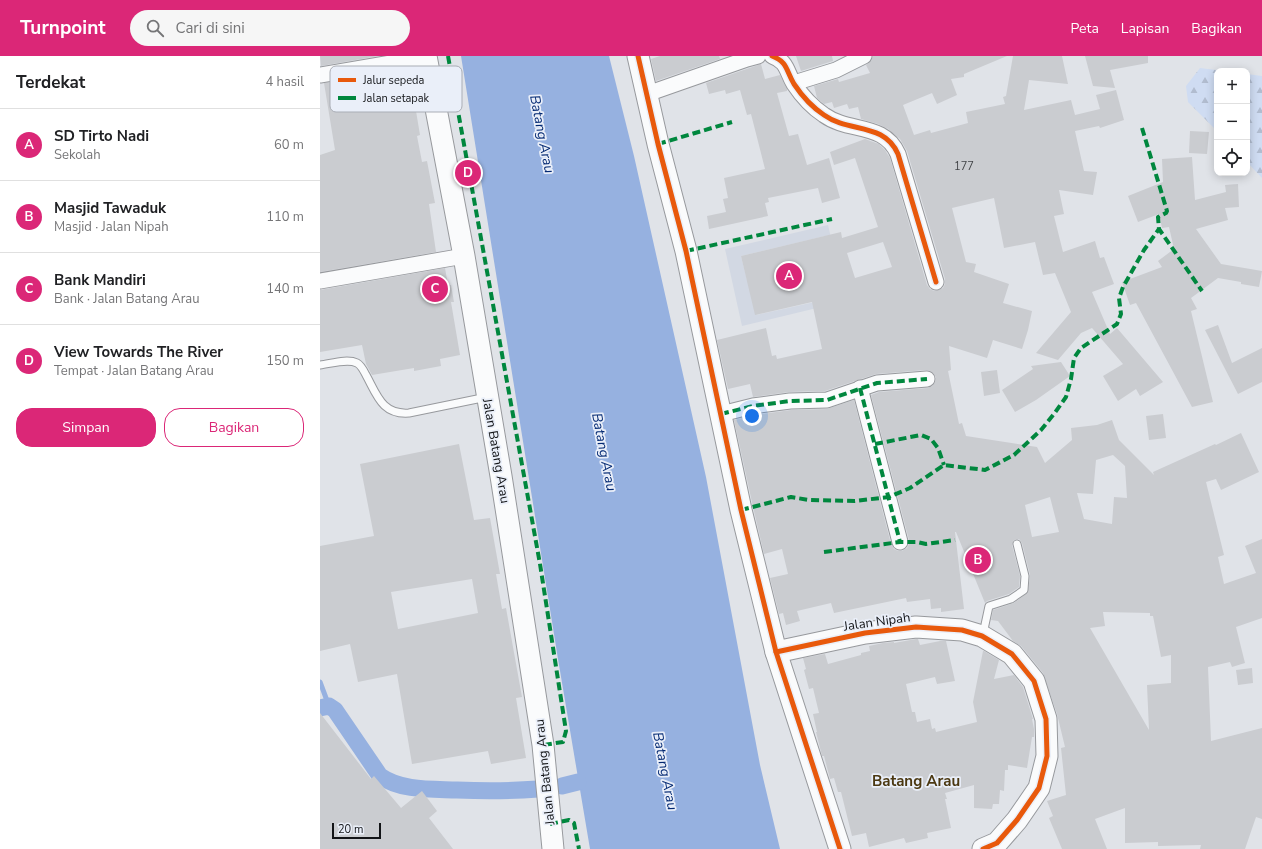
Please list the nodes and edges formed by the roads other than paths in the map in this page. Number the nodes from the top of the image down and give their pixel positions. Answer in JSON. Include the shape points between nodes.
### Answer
{"nodes":[{"id":1,"x":426,"y":56,"type":"edge"},
{"id":2,"x":638,"y":56,"type":"edge"},
{"id":3,"x":758,"y":56,"type":"edge"},
{"id":4,"x":772,"y":56,"type":"edge"},
{"id":5,"x":864,"y":56,"type":"edge"},
{"id":6,"x":370,"y":66,"type":"edge"},
{"id":7,"x":428,"y":66,"type":"edge"},
{"id":8,"x":330,"y":73,"type":"edge"},
{"id":9,"x":320,"y":75,"type":"edge"},
{"id":10,"x":794,"y":83,"type":"junction"},
{"id":11,"x":647,"y":94,"type":"junction"},
{"id":12,"x":437,"y":112,"type":"edge"},
{"id":13,"x":464,"y":256,"type":"junction"},
{"id":14,"x":320,"y":281,"type":"edge"},
{"id":15,"x":936,"y":282,"type":"dead end"},
{"id":16,"x":320,"y":365,"type":"edge"},
{"id":17,"x":927,"y":379,"type":"dead end"},
{"id":18,"x":860,"y":388,"type":"junction"},
{"id":19,"x":487,"y":397,"type":"junction"},
{"id":20,"x":721,"y":414,"type":"junction"},
{"id":21,"x":900,"y":542,"type":"dead end"},
{"id":22,"x":1017,"y":544,"type":"dead end"},
{"id":23,"x":982,"y":636,"type":"junction"},
{"id":24,"x":776,"y":652,"type":"junction"},
{"id":25,"x":990,"y":846,"type":"edge"},
{"id":26,"x":553,"y":849,"type":"edge"},
{"id":27,"x":840,"y":849,"type":"edge"}],
"edges":[{"from":1,"to":6,"type":"street"},
{"from":1,"to":7,"type":"street","name":"Jalan Batang Arau"},
{"from":2,"to":11,"type":"street"},
{"from":3,"to":11,"type":"street"},
{"from":4,"to":10,"type":"street","via":[[786,65]]},
{"from":5,"to":10,"type":"street","via":[[836,70]]},
{"from":8,"to":9,"type":"street"},
{"from":10,"to":15,"type":"street","via":[[806,100],[826,116],[882,135],[894,144]]},
{"from":11,"to":20,"type":"street","via":[[686,251]]},
{"from":12,"to":13,"type":"street","name":"Jalan Batang Arau"},
{"from":13,"to":14,"type":"street"},
{"from":13,"to":19,"type":"street","name":"Jalan Batang Arau"},
{"from":16,"to":19,"type":"lane","via":[[347,361],[356,363],[362,367],[382,403],[399,414]]},
{"from":17,"to":18,"type":"street","via":[[877,383]]},
{"from":18,"to":20,"type":"street","via":[[827,400],[790,401]]},
{"from":18,"to":21,"type":"street"},
{"from":19,"to":26,"type":"street","name":"Jalan Batang Arau","via":[[543,745]]},
{"from":20,"to":24,"type":"street","via":[[741,510]]},
{"from":22,"to":23,"type":"lane","via":[[1024,576],[1024,590],[1011,599],[989,606]]},
{"from":23,"to":24,"type":"street","name":"Jalan Nipah","via":[[962,630],[916,627],[865,633]]},
{"from":23,"to":25,"type":"street","name":"Jalan Nipah","via":[[1012,654],[1034,681],[1046,719],[1047,756],[1039,788],[1017,820]]},
{"from":24,"to":27,"type":"street"}]}
